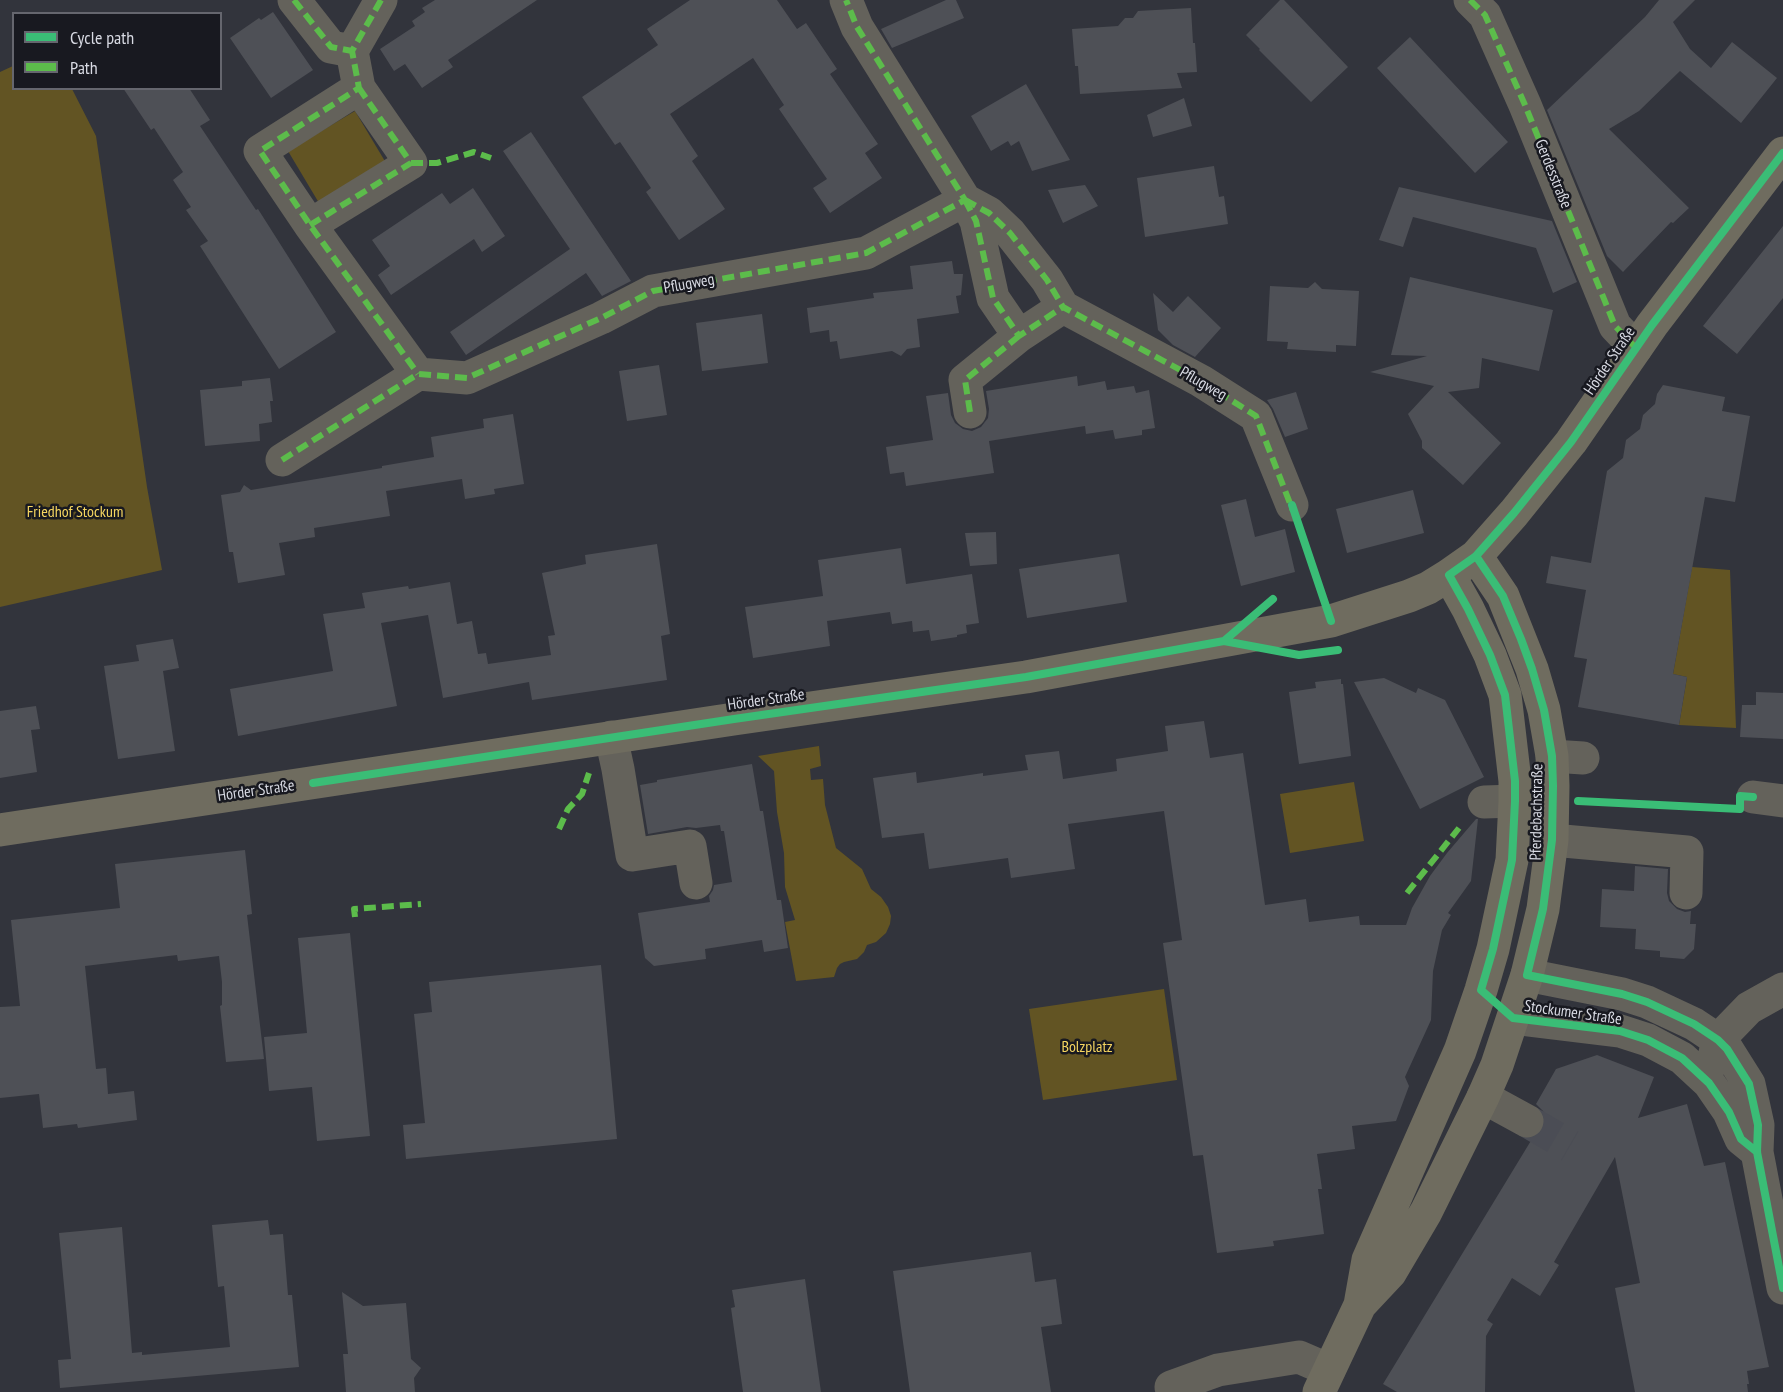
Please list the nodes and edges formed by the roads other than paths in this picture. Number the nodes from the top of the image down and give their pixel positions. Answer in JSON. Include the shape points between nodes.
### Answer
{"nodes":[{"id":1,"x":294,"y":0,"type":"edge"},
{"id":2,"x":381,"y":0,"type":"edge"},
{"id":3,"x":846,"y":0,"type":"edge"},
{"id":4,"x":1470,"y":0,"type":"edge"},
{"id":5,"x":352,"y":51,"type":"junction"},
{"id":6,"x":359,"y":88,"type":"junction"},
{"id":7,"x":1783,"y":153,"type":"edge"},
{"id":8,"x":965,"y":200,"type":"junction"},
{"id":9,"x":310,"y":225,"type":"junction"},
{"id":10,"x":1063,"y":307,"type":"junction"},
{"id":11,"x":1019,"y":336,"type":"junction"},
{"id":12,"x":1636,"y":348,"type":"junction"},
{"id":13,"x":418,"y":374,"type":"junction"},
{"id":14,"x":970,"y":412,"type":"dead end"},
{"id":15,"x":282,"y":460,"type":"dead end"},
{"id":16,"x":1292,"y":505,"type":"dead end"},
{"id":17,"x":1476,"y":556,"type":"junction"},
{"id":18,"x":1449,"y":575,"type":"junction"},
{"id":19,"x":611,"y":737,"type":"junction"},
{"id":20,"x":0,"y":830,"type":"edge"},
{"id":21,"x":1552,"y":840,"type":"junction"},
{"id":22,"x":696,"y":883,"type":"dead end"},
{"id":23,"x":1686,"y":893,"type":"dead end"},
{"id":24,"x":1527,"y":975,"type":"junction"},
{"id":25,"x":1783,"y":989,"type":"edge"},
{"id":26,"x":1481,"y":990,"type":"junction"},
{"id":27,"x":1513,"y":1018,"type":"junction"},
{"id":28,"x":1718,"y":1040,"type":"junction"},
{"id":29,"x":1708,"y":1083,"type":"junction"},
{"id":30,"x":1484,"y":1097,"type":"junction"},
{"id":31,"x":1527,"y":1121,"type":"tunnel mouth"},
{"id":32,"x":1757,"y":1152,"type":"junction"},
{"id":33,"x":1783,"y":1288,"type":"edge"},
{"id":34,"x":1360,"y":1305,"type":"junction"},
{"id":35,"x":1324,"y":1381,"type":"edge"},
{"id":36,"x":1171,"y":1387,"type":"dead end"}],
"edges":[{"from":1,"to":5,"type":"street","via":[[331,47]]},
{"from":2,"to":5,"type":"street"},
{"from":3,"to":8,"type":"street","via":[[857,27]]},
{"from":4,"to":12,"type":"street","name":"Gerdesstraße","via":[[1485,15],[1615,326]]},
{"from":5,"to":6,"type":"street"},
{"from":6,"to":9,"type":"street","via":[[260,151]]},
{"from":6,"to":9,"type":"street","via":[[411,164]]},
{"from":7,"to":12,"type":"main road","name":"Hörder Straße"},
{"from":8,"to":10,"type":"street","via":[[989,213],[1010,233]]},
{"from":8,"to":11,"type":"street","via":[[976,221],[993,298]]},
{"from":8,"to":13,"type":"street","name":"Pflugweg","via":[[866,253],[653,291],[467,378]]},
{"from":9,"to":13,"type":"street"},
{"from":10,"to":11,"type":"street"},
{"from":10,"to":16,"type":"street","name":"Pflugweg","via":[[1201,381],[1256,416]]},
{"from":11,"to":14,"type":"street","via":[[965,380]]},
{"from":12,"to":17,"type":"main road","name":"Hörder Straße","via":[[1571,442]]},
{"from":13,"to":15,"type":"street"},
{"from":17,"to":18,"type":"main road","name":"Hörder Straße"},
{"from":17,"to":21,"type":"main road","name":"Pferdebachstraße","via":[[1503,596],[1544,710],[1567,757],[1553,786]]},
{"from":18,"to":19,"type":"main road","name":"Hörder Straße","via":[[1409,596],[1320,623],[1026,677]]},
{"from":18,"to":26,"type":"main road","name":"Pferdebachstraße","via":[[1505,695],[1510,731],[1500,801],[1512,860]]},
{"from":19,"to":20,"type":"main road","name":"Hörder Straße"},
{"from":19,"to":22,"type":"street","via":[[632,855],[690,846]]},
{"from":21,"to":23,"type":"street","via":[[1687,852]]},
{"from":21,"to":24,"type":"main road","name":"Pferdebachstraße","via":[[1543,909]]},
{"from":24,"to":26,"type":"main road"},
{"from":24,"to":27,"type":"main road","name":"Pferdebachstraße"},
{"from":24,"to":28,"type":"street","name":"Stockumer Straße","via":[[1647,1002]]},
{"from":25,"to":28,"type":"street","via":[[1749,1008]]},
{"from":26,"to":27,"type":"main road"},
{"from":26,"to":34,"type":"main road","name":"Pferdebachstraße","via":[[1460,1051],[1368,1260]]},
{"from":27,"to":29,"type":"street","name":"Stockumer Straße","via":[[1620,1031],[1648,1040],[1682,1058]]},
{"from":27,"to":30,"type":"main road","name":"Pferdebachstraße"},
{"from":28,"to":29,"type":"street"},
{"from":28,"to":32,"type":"street","name":"Stockumer Straße","via":[[1749,1084],[1758,1125]]},
{"from":29,"to":32,"type":"street","name":"Stockumer Straße","via":[[1729,1112],[1741,1139]]},
{"from":30,"to":31,"type":"street"},
{"from":30,"to":34,"type":"main road","name":"Pferdebachstraße","via":[[1390,1274]]},
{"from":32,"to":33,"type":"street","name":"Stockumer Straße"},
{"from":34,"to":35,"type":"main road","name":"Pferdebachstraße"},
{"from":35,"to":36,"type":"street","via":[[1299,1357],[1218,1370]]}]}
